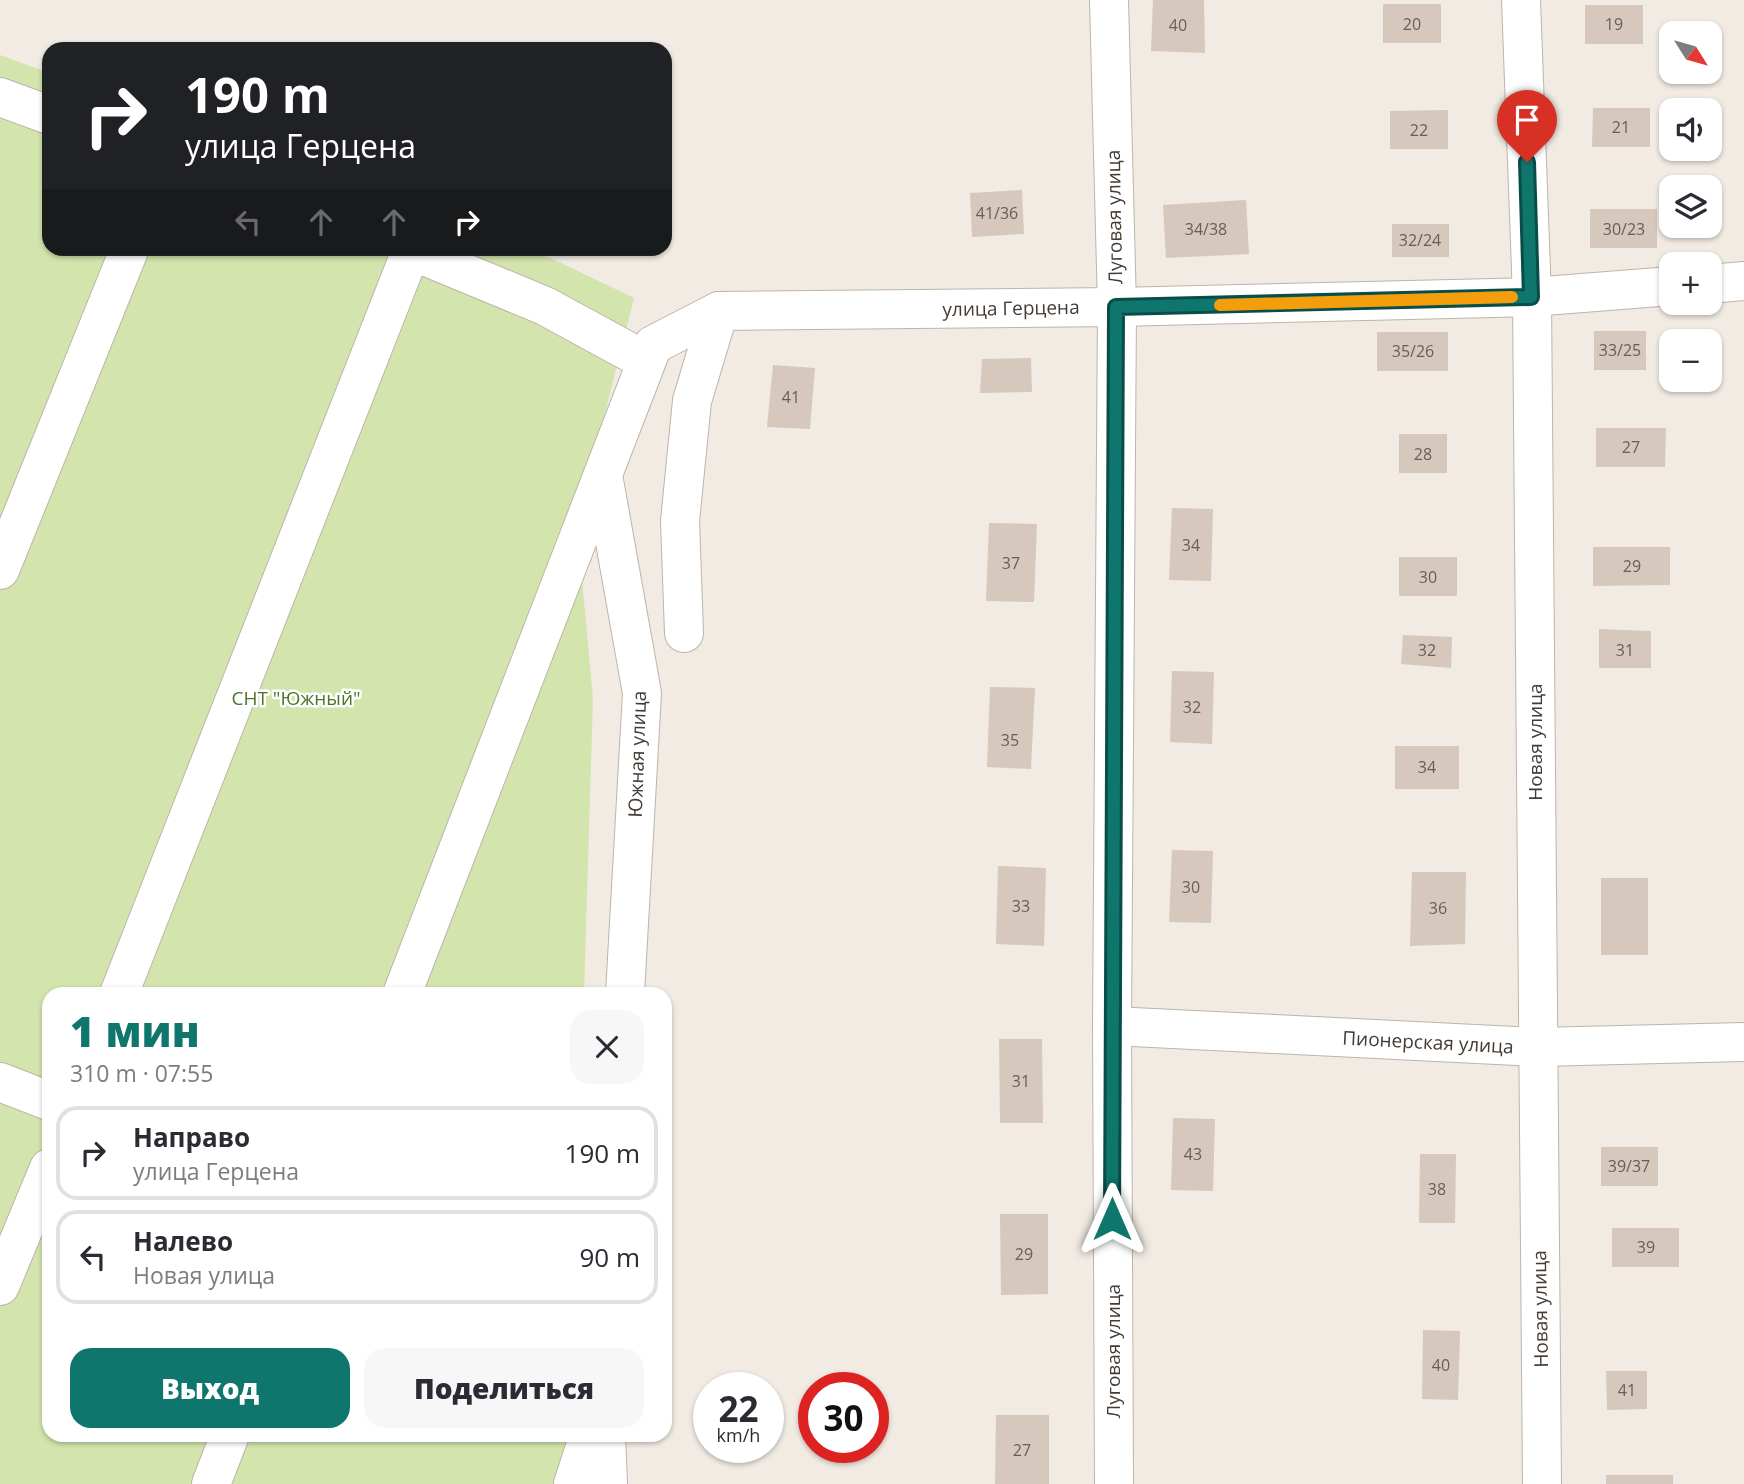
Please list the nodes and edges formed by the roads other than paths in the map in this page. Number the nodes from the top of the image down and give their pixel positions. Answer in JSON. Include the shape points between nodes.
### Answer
{"nodes":[{"id":1,"x":1109,"y":0,"type":"edge"},
{"id":2,"x":1521,"y":0,"type":"edge"},
{"id":3,"x":0,"y":97,"type":"edge"},
{"id":4,"x":42,"y":112,"type":"edge"},
{"id":5,"x":127,"y":256,"type":"edge"},
{"id":6,"x":406,"y":256,"type":"edge"},
{"id":7,"x":423,"y":256,"type":"edge"},
{"id":8,"x":1744,"y":281,"type":"edge"},
{"id":9,"x":1722,"y":283,"type":"edge"},
{"id":10,"x":1659,"y":287,"type":"edge"},
{"id":11,"x":1531,"y":297,"type":"junction"},
{"id":12,"x":1116,"y":307,"type":"junction"},
{"id":13,"x":719,"y":311,"type":"junction"},
{"id":14,"x":649,"y":353,"type":"junction"},
{"id":15,"x":602,"y":475,"type":"junction"},
{"id":16,"x":0,"y":570,"type":"edge"},
{"id":17,"x":684,"y":632,"type":"dead end"},
{"id":18,"x":122,"y":987,"type":"edge"},
{"id":19,"x":405,"y":987,"type":"edge"},
{"id":20,"x":625,"y":987,"type":"edge"},
{"id":21,"x":1112,"y":1026,"type":"junction"},
{"id":22,"x":1744,"y":1042,"type":"edge"},
{"id":23,"x":1538,"y":1047,"type":"junction"},
{"id":24,"x":0,"y":1082,"type":"edge"},
{"id":25,"x":42,"y":1098,"type":"edge"},
{"id":26,"x":42,"y":1185,"type":"edge"},
{"id":27,"x":0,"y":1286,"type":"edge"},
{"id":28,"x":227,"y":1442,"type":"edge"},
{"id":29,"x":587,"y":1442,"type":"edge"},
{"id":30,"x":606,"y":1442,"type":"edge"},
{"id":31,"x":211,"y":1484,"type":"edge"},
{"id":32,"x":573,"y":1484,"type":"edge"},
{"id":33,"x":608,"y":1484,"type":"edge"},
{"id":34,"x":1114,"y":1484,"type":"edge"},
{"id":35,"x":1542,"y":1484,"type":"edge"}],
"edges":[{"from":1,"to":12,"type":"street","name":"Луговая улица"},
{"from":2,"to":11,"type":"street","name":"Новая улица"},
{"from":3,"to":4,"type":"street"},
{"from":5,"to":16,"type":"street"},
{"from":6,"to":18,"type":"street"},
{"from":7,"to":14,"type":"street"},
{"from":8,"to":9,"type":"street"},
{"from":10,"to":11,"type":"street","name":"улица Герцена"},
{"from":11,"to":12,"type":"street","name":"улица Герцена"},
{"from":11,"to":23,"type":"street","name":"Новая улица"},
{"from":12,"to":13,"type":"street","name":"улица Герцена"},
{"from":12,"to":21,"type":"street","name":"Луговая улица"},
{"from":13,"to":14,"type":"street","name":"улица Герцена"},
{"from":13,"to":17,"type":"street","via":[[692,401],[680,520]]},
{"from":14,"to":15,"type":"street"},
{"from":15,"to":19,"type":"street"},
{"from":15,"to":20,"type":"street","name":"Южная улица","via":[[642,692]]},
{"from":21,"to":23,"type":"street","name":"Пионерская улица"},
{"from":21,"to":34,"type":"street","name":"Луговая улица"},
{"from":22,"to":23,"type":"street","name":"Пионерская улица"},
{"from":23,"to":35,"type":"street","name":"Новая улица"},
{"from":24,"to":25,"type":"street"},
{"from":26,"to":27,"type":"street"},
{"from":28,"to":31,"type":"street"},
{"from":29,"to":32,"type":"street"},
{"from":30,"to":33,"type":"street"}]}
